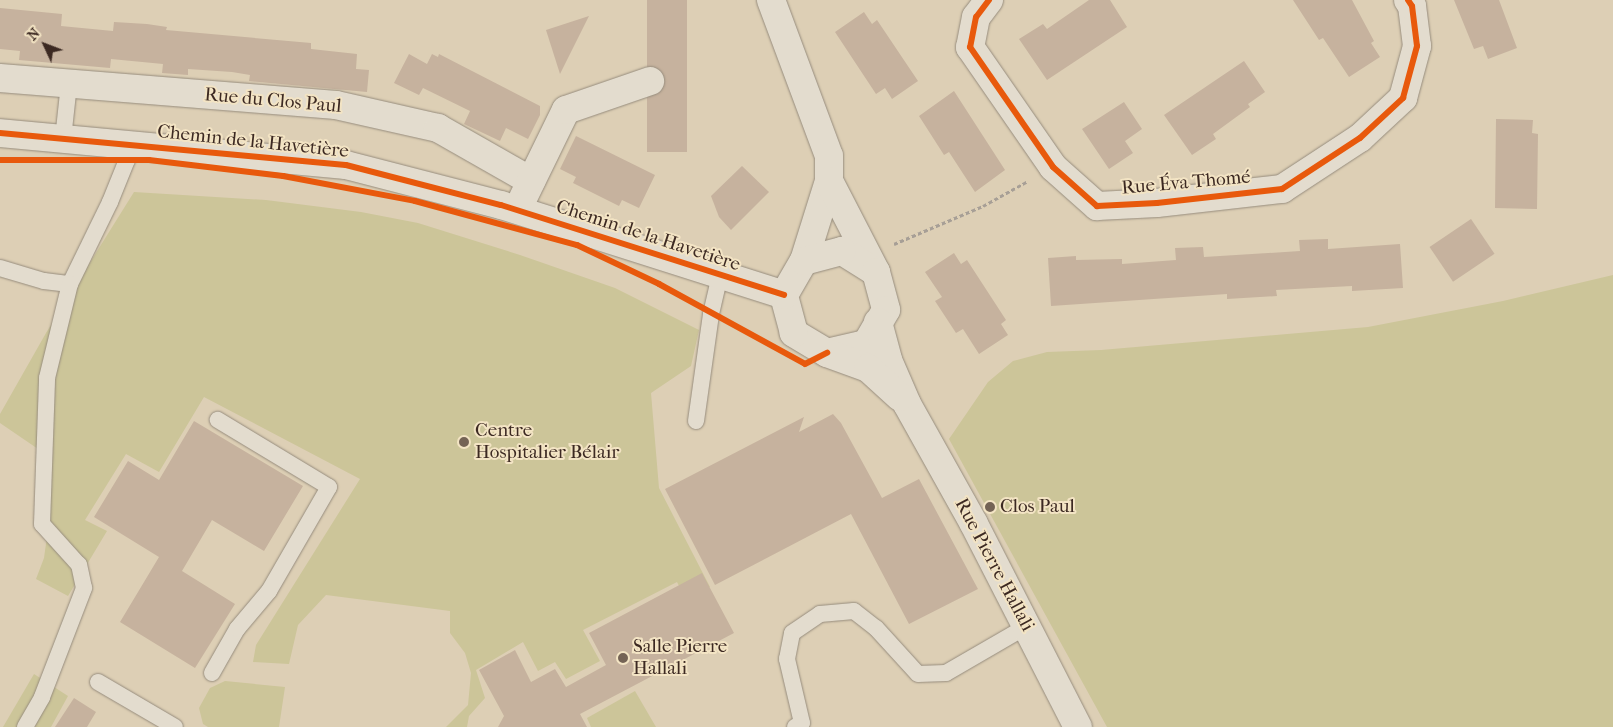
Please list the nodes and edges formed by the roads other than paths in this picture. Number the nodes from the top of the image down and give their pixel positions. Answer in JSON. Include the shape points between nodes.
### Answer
{"nodes":[{"id":1,"x":771,"y":0,"type":"edge"},
{"id":2,"x":989,"y":0,"type":"edge"},
{"id":3,"x":1408,"y":0,"type":"edge"},
{"id":4,"x":0,"y":78,"type":"edge"},
{"id":5,"x":650,"y":81,"type":"dead end"},
{"id":6,"x":69,"y":84,"type":"junction"},
{"id":7,"x":0,"y":133,"type":"edge"},
{"id":8,"x":63,"y":138,"type":"junction"},
{"id":9,"x":128,"y":145,"type":"junction"},
{"id":10,"x":531,"y":181,"type":"junction"},
{"id":11,"x":829,"y":181,"type":"junction"},
{"id":12,"x":516,"y":210,"type":"junction"},
{"id":13,"x":804,"y":261,"type":"junction"},
{"id":14,"x":872,"y":263,"type":"junction"},
{"id":15,"x":0,"y":268,"type":"edge"},
{"id":16,"x":720,"y":275,"type":"junction"},
{"id":17,"x":70,"y":284,"type":"junction"},
{"id":18,"x":784,"y":295,"type":"junction"},
{"id":19,"x":878,"y":322,"type":"junction"},
{"id":20,"x":827,"y":353,"type":"junction"},
{"id":21,"x":907,"y":404,"type":"junction"},
{"id":22,"x":218,"y":420,"type":"dead end"},
{"id":23,"x":696,"y":420,"type":"dead end"},
{"id":24,"x":1027,"y":626,"type":"junction"},
{"id":25,"x":212,"y":673,"type":"dead end"},
{"id":26,"x":98,"y":682,"type":"dead end"},
{"id":27,"x":24,"y":727,"type":"edge"},
{"id":28,"x":175,"y":727,"type":"edge"},
{"id":29,"x":794,"y":727,"type":"edge"},
{"id":30,"x":1078,"y":727,"type":"edge"}],
"edges":[{"from":1,"to":11,"type":"street","via":[[829,156]]},
{"from":2,"to":3,"type":"street","name":"Rue Éva Thomé","via":[[976,16],[970,46],[1053,167],[1097,206],[1157,203],[1282,189],[1360,138],[1403,98],[1417,46],[1412,6]]},
{"from":4,"to":6,"type":"street","name":"Rue du Clos Paul"},
{"from":5,"to":10,"type":"street","via":[[566,110]]},
{"from":6,"to":8,"type":"lane"},
{"from":6,"to":10,"type":"street","name":"Rue du Clos Paul","via":[[336,105],[438,128]]},
{"from":7,"to":8,"type":"street","name":"Chemin de la Havetière"},
{"from":8,"to":9,"type":"street","name":"Chemin de la Havetière"},
{"from":9,"to":12,"type":"street","name":"Chemin de la Havetière","via":[[346,165]]},
{"from":9,"to":17,"type":"lane","via":[[127,160],[110,202]]},
{"from":10,"to":12,"type":"street"},
{"from":11,"to":13,"type":"street"},
{"from":11,"to":14,"type":"street"},
{"from":12,"to":16,"type":"street","name":"Chemin de la Havetière"},
{"from":13,"to":14,"type":"street","via":[[842,251]]},
{"from":13,"to":18,"type":"street"},
{"from":14,"to":19,"type":"street","via":[[886,310]]},
{"from":15,"to":17,"type":"lane","via":[[44,281]]},
{"from":16,"to":18,"type":"street","name":"Chemin de la Havetière"},
{"from":16,"to":23,"type":"lane","via":[[711,314]]},
{"from":17,"to":27,"type":"lane","via":[[47,378],[42,524],[79,565],[84,588],[42,698]]},
{"from":18,"to":20,"type":"street","via":[[794,333]]},
{"from":19,"to":20,"type":"street","via":[[866,344]]},
{"from":19,"to":21,"type":"street","name":"Rue Pierre Hallali","via":[[888,360]]},
{"from":20,"to":21,"type":"street","name":"Rue Pierre Hallali","via":[[868,368]]},
{"from":21,"to":24,"type":"street","name":"Rue Pierre Hallali"},
{"from":22,"to":25,"type":"lane","via":[[329,487],[269,591],[238,629]]},
{"from":24,"to":29,"type":"lane","via":[[946,673],[918,674],[876,628],[854,611],[820,614],[792,633],[787,659],[802,723]]},
{"from":24,"to":30,"type":"street","name":"Rue Pierre Hallali"},
{"from":26,"to":28,"type":"lane"}]}
